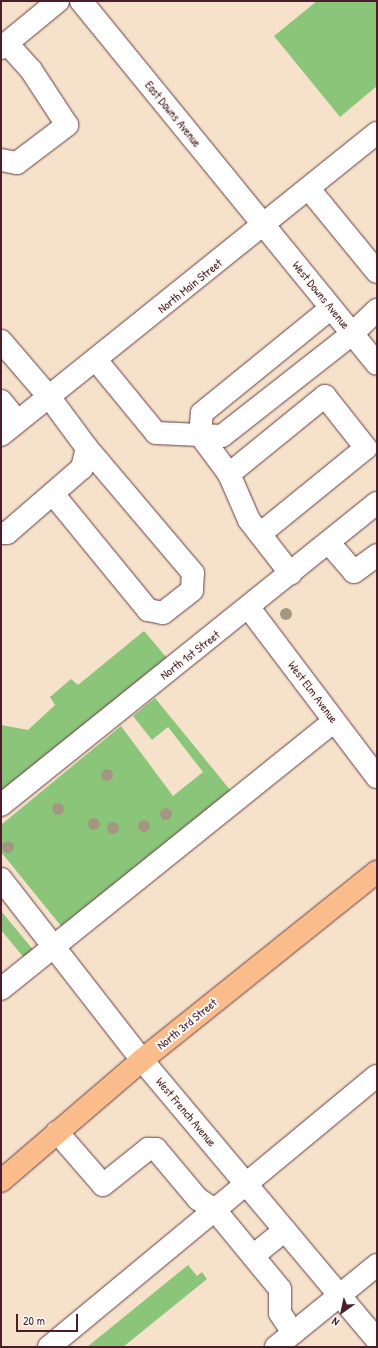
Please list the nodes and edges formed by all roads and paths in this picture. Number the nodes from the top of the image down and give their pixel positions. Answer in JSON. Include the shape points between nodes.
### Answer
{"nodes":[{"id":1,"x":58,"y":1,"type":"edge"},
{"id":2,"x":81,"y":1,"type":"edge"},
{"id":3,"x":4,"y":45,"type":"edge"},
{"id":4,"x":377,"y":133,"type":"edge"},
{"id":5,"x":1,"y":160,"type":"edge"},
{"id":6,"x":309,"y":189,"type":"junction"},
{"id":7,"x":265,"y":226,"type":"junction"},
{"id":8,"x":377,"y":272,"type":"edge"},
{"id":9,"x":377,"y":310,"type":"edge"},
{"id":10,"x":341,"y":320,"type":"junction"},
{"id":11,"x":1,"y":341,"type":"edge"},
{"id":12,"x":96,"y":360,"type":"junction"},
{"id":13,"x":377,"y":364,"type":"edge"},
{"id":14,"x":50,"y":398,"type":"junction"},
{"id":15,"x":1,"y":401,"type":"edge"},
{"id":16,"x":9,"y":428,"type":"edge"},
{"id":17,"x":200,"y":435,"type":"junction"},
{"id":18,"x":86,"y":448,"type":"junction"},
{"id":19,"x":229,"y":474,"type":"junction"},
{"id":20,"x":53,"y":494,"type":"junction"},
{"id":21,"x":377,"y":503,"type":"edge"},
{"id":22,"x":1,"y":533,"type":"edge"},
{"id":23,"x":260,"y":534,"type":"junction"},
{"id":24,"x":328,"y":543,"type":"junction"},
{"id":25,"x":377,"y":554,"type":"edge"},
{"id":26,"x":291,"y":574,"type":"junction"},
{"id":27,"x":249,"y":608,"type":"junction"},
{"id":28,"x":334,"y":721,"type":"junction"},
{"id":29,"x":377,"y":777,"type":"edge"},
{"id":30,"x":1,"y":805,"type":"edge"},
{"id":31,"x":377,"y":872,"type":"edge"},
{"id":32,"x":1,"y":879,"type":"edge"},
{"id":33,"x":54,"y":945,"type":"junction"},
{"id":34,"x":1,"y":988,"type":"edge"},
{"id":35,"x":142,"y":1060,"type":"junction"},
{"id":36,"x":377,"y":1076,"type":"edge"},
{"id":37,"x":57,"y":1132,"type":"junction"},
{"id":38,"x":1,"y":1181,"type":"edge"},
{"id":39,"x":246,"y":1184,"type":"junction"},
{"id":40,"x":215,"y":1210,"type":"junction"},
{"id":41,"x":285,"y":1230,"type":"junction"},
{"id":42,"x":253,"y":1256,"type":"junction"},
{"id":43,"x":377,"y":1265,"type":"edge"},
{"id":44,"x":340,"y":1295,"type":"junction"},
{"id":45,"x":294,"y":1333,"type":"junction"},
{"id":46,"x":377,"y":1340,"type":"edge"},
{"id":47,"x":49,"y":1347,"type":"edge"},
{"id":48,"x":276,"y":1347,"type":"edge"}],
"edges":[{"from":1,"to":3,"type":"street"},
{"from":2,"to":7,"type":"street","name":"East Downs Avenue"},
{"from":3,"to":5,"type":"street","via":[[31,70],[67,125],[17,163]]},
{"from":4,"to":6,"type":"street","name":"North Main Street"},
{"from":6,"to":7,"type":"street","name":"North Main Street"},
{"from":6,"to":8,"type":"street"},
{"from":7,"to":10,"type":"street","name":"West Downs Avenue"},
{"from":7,"to":12,"type":"street","name":"North Main Street"},
{"from":9,"to":10,"type":"street"},
{"from":10,"to":13,"type":"street","name":"West Downs Avenue"},
{"from":10,"to":17,"type":"street","via":[[222,436]]},
{"from":10,"to":17,"type":"street","via":[[202,413]]},
{"from":11,"to":14,"type":"street"},
{"from":12,"to":14,"type":"street","name":"North Main Street"},
{"from":12,"to":17,"type":"street","via":[[156,433]]},
{"from":14,"to":16,"type":"street","name":"North Main Street"},
{"from":14,"to":18,"type":"street"},
{"from":15,"to":16,"type":"street"},
{"from":17,"to":19,"type":"street"},
{"from":18,"to":20,"type":"street","via":[[82,468]]},
{"from":18,"to":20,"type":"street","via":[[193,573],[192,590],[163,613],[148,610]]},
{"from":19,"to":23,"type":"street","via":[[249,520]]},
{"from":19,"to":23,"type":"street","via":[[325,396],[366,448]]},
{"from":20,"to":22,"type":"street","via":[[7,533]]},
{"from":21,"to":24,"type":"street","name":"North 1st Street"},
{"from":23,"to":26,"type":"street"},
{"from":24,"to":25,"type":"street","via":[[354,572]]},
{"from":24,"to":26,"type":"street","name":"North 1st Street"},
{"from":26,"to":27,"type":"street","name":"North 1st Street"},
{"from":27,"to":28,"type":"street","name":"West Elm Avenue"},
{"from":27,"to":30,"type":"street","name":"North 1st Street"},
{"from":28,"to":29,"type":"street","name":"West Elm Avenue"},
{"from":28,"to":33,"type":"street"},
{"from":31,"to":35,"type":"main road","name":"North 3rd Street"},
{"from":32,"to":33,"type":"street","name":"West French Avenue"},
{"from":33,"to":34,"type":"street"},
{"from":33,"to":35,"type":"street","name":"West French Avenue"},
{"from":35,"to":37,"type":"main road","name":"North 3rd Street"},
{"from":35,"to":39,"type":"street","name":"West French Avenue"},
{"from":36,"to":39,"type":"street"},
{"from":37,"to":38,"type":"main road","name":"North 3rd Street"},
{"from":37,"to":40,"type":"street","via":[[103,1185],[148,1149],[156,1149],[198,1199]]},
{"from":39,"to":40,"type":"street"},
{"from":39,"to":41,"type":"street","name":"West French Avenue"},
{"from":40,"to":42,"type":"street"},
{"from":40,"to":47,"type":"street"},
{"from":41,"to":42,"type":"street"},
{"from":41,"to":44,"type":"street","name":"West French Avenue"},
{"from":42,"to":45,"type":"street","via":[[280,1289],[280,1313]]},
{"from":43,"to":44,"type":"street"},
{"from":44,"to":45,"type":"street"},
{"from":44,"to":46,"type":"street","name":"West French Avenue"},
{"from":45,"to":48,"type":"street"}]}
